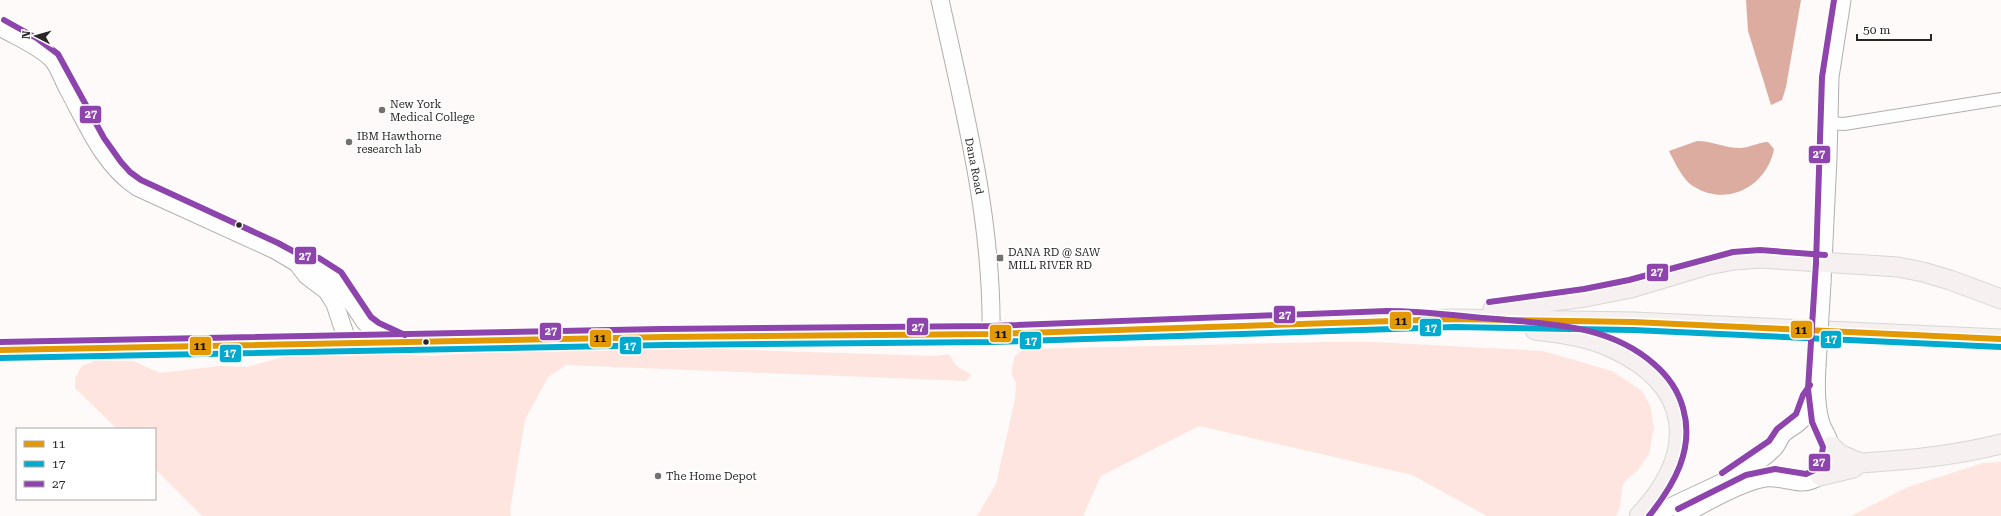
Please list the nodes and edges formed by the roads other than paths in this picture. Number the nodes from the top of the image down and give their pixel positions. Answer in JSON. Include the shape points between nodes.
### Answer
{"nodes":[{"id":1,"x":940,"y":0,"type":"edge"},
{"id":2,"x":1842,"y":0,"type":"edge"},
{"id":3,"x":0,"y":28,"type":"edge"},
{"id":4,"x":2001,"y":99,"type":"edge"},
{"id":5,"x":1829,"y":123,"type":"junction"},
{"id":6,"x":297,"y":263,"type":"junction"},
{"id":7,"x":1824,"y":263,"type":"junction"},
{"id":8,"x":2001,"y":299,"type":"edge"},
{"id":9,"x":353,"y":304,"type":"junction"},
{"id":10,"x":1419,"y":319,"type":"junction"},
{"id":11,"x":991,"y":334,"type":"junction"},
{"id":12,"x":2001,"y":339,"type":"edge"},
{"id":13,"x":402,"y":342,"type":"junction"},
{"id":14,"x":348,"y":344,"type":"junction"},
{"id":15,"x":0,"y":350,"type":"edge"},
{"id":16,"x":1816,"y":390,"type":"junction"},
{"id":17,"x":1794,"y":427,"type":"junction"},
{"id":18,"x":1828,"y":439,"type":"junction"},
{"id":19,"x":2001,"y":444,"type":"edge"},
{"id":20,"x":1775,"y":447,"type":"junction"},
{"id":21,"x":1860,"y":463,"type":"junction"},
{"id":22,"x":1820,"y":476,"type":"junction"},
{"id":23,"x":1786,"y":478,"type":"junction"},
{"id":24,"x":1639,"y":516,"type":"edge"},
{"id":25,"x":1654,"y":516,"type":"edge"},
{"id":26,"x":1682,"y":516,"type":"edge"}],
"edges":[{"from":1,"to":11,"type":"street","name":"Dana Road","via":[[985,225],[990,268]]},
{"from":2,"to":5,"type":"street","via":[[1830,76]]},
{"from":3,"to":6,"type":"street","via":[[53,60],[95,138],[112,166],[124,178],[137,187],[275,250]]},
{"from":4,"to":5,"type":"street","via":[[1844,124]]},
{"from":5,"to":7,"type":"street"},
{"from":6,"to":9,"type":"street","via":[[316,265],[336,279]]},
{"from":6,"to":14,"type":"street","via":[[307,276],[327,291],[335,304]]},
{"from":7,"to":8,"type":"main road","via":[[1898,267],[1923,272]]},
{"from":7,"to":10,"type":"main road","via":[[1760,258],[1734,260],[1631,288],[1585,297]]},
{"from":7,"to":16,"type":"street","bridge":true},
{"from":9,"to":13,"type":"street","via":[[365,322],[375,330]]},
{"from":9,"to":14,"type":"street","via":[[354,332]]},
{"from":10,"to":11,"type":"main road"},
{"from":10,"to":12,"type":"main road","via":[[1633,322]]},
{"from":10,"to":24,"type":"main road","via":[[1559,333],[1587,339],[1611,347],[1634,359],[1654,374],[1668,391],[1678,411],[1680,433],[1676,456],[1668,478],[1653,501]]},
{"from":11,"to":13,"type":"main road"},
{"from":13,"to":14,"type":"main road"},
{"from":14,"to":15,"type":"main road"},
{"from":16,"to":17,"type":"street","via":[[1810,398],[1803,418]]},
{"from":16,"to":18,"type":"street","via":[[1820,420]]},
{"from":17,"to":18,"type":"street","via":[[1806,426]]},
{"from":17,"to":20,"type":"street","via":[[1783,434]]},
{"from":18,"to":21,"type":"main road","via":[[1839,454]]},
{"from":18,"to":22,"type":"street","via":[[1829,462]]},
{"from":19,"to":21,"type":"main road","via":[[1913,460]]},
{"from":20,"to":23,"type":"street","via":[[1777,468]]},
{"from":20,"to":25,"type":"street","via":[[1728,479]]},
{"from":21,"to":22,"type":"main road","via":[[1853,468]]},
{"from":22,"to":23,"type":"street","via":[[1807,482]]},
{"from":23,"to":26,"type":"street","via":[[1776,477],[1749,482]]}]}
